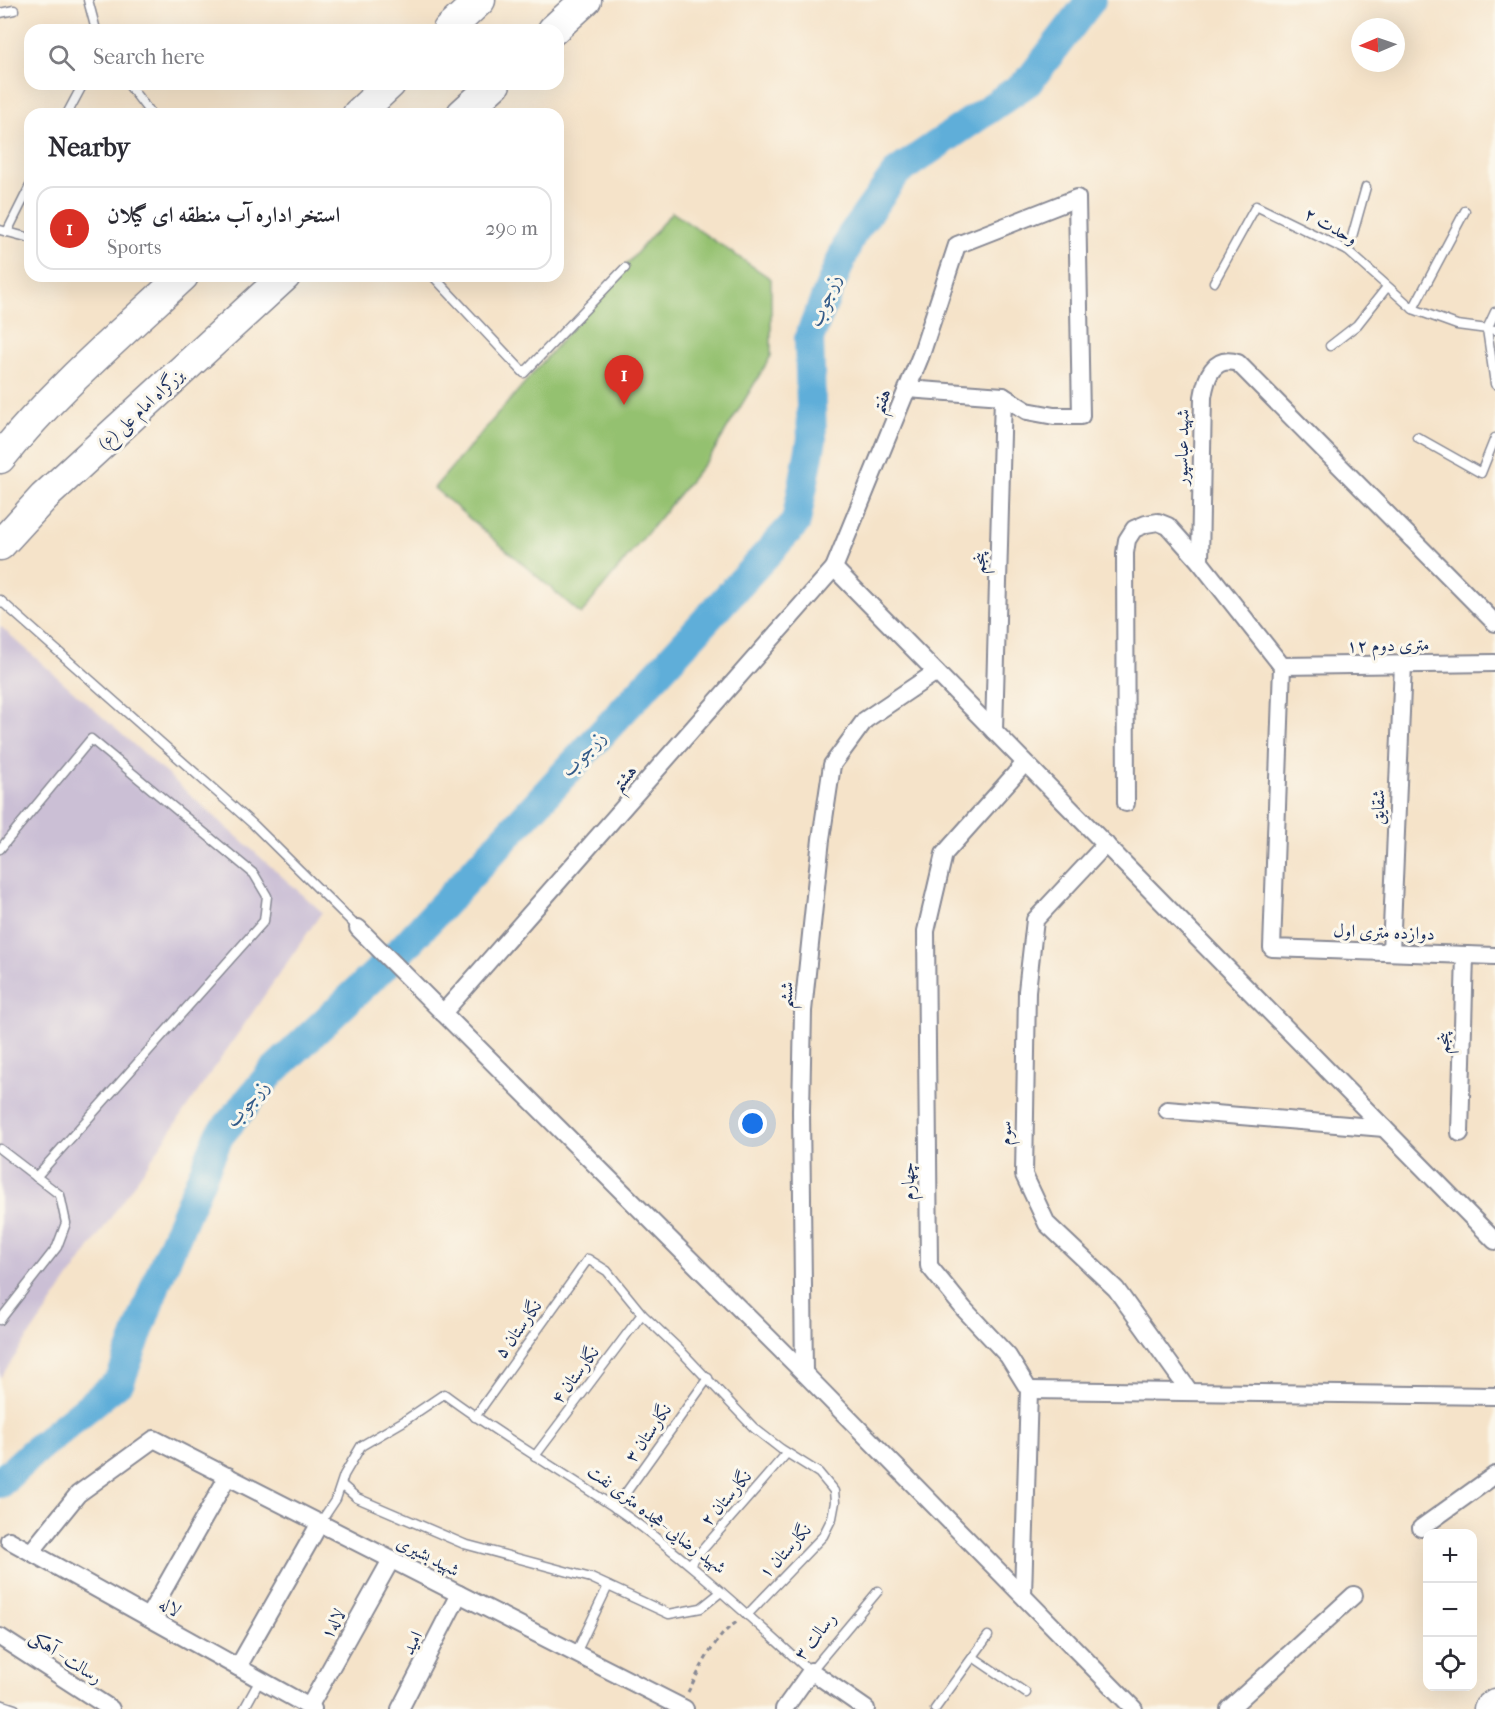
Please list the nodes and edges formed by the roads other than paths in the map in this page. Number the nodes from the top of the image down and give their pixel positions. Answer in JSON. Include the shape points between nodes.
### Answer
{"nodes":[{"id":1,"x":88,"y":0,"type":"edge"},
{"id":2,"x":480,"y":0,"type":"edge"},
{"id":3,"x":586,"y":0,"type":"edge"},
{"id":4,"x":14,"y":10,"type":"dead end"},
{"id":5,"x":0,"y":13,"type":"edge"},
{"id":6,"x":94,"y":24,"type":"edge"},
{"id":7,"x":454,"y":24,"type":"edge"},
{"id":8,"x":560,"y":24,"type":"edge"},
{"id":9,"x":80,"y":90,"type":"edge"},
{"id":10,"x":133,"y":90,"type":"edge"},
{"id":11,"x":384,"y":90,"type":"edge"},
{"id":12,"x":488,"y":90,"type":"edge"},
{"id":13,"x":70,"y":108,"type":"edge"},
{"id":14,"x":146,"y":108,"type":"edge"},
{"id":15,"x":364,"y":108,"type":"edge"},
{"id":16,"x":469,"y":108,"type":"edge"},
{"id":17,"x":1366,"y":187,"type":"dead end"},
{"id":18,"x":24,"y":196,"type":"edge"},
{"id":19,"x":1465,"y":211,"type":"dead end"},
{"id":20,"x":3,"y":231,"type":"edge"},
{"id":21,"x":24,"y":236,"type":"edge"},
{"id":22,"x":1348,"y":251,"type":"junction"},
{"id":23,"x":625,"y":268,"type":"dead end"},
{"id":24,"x":173,"y":282,"type":"edge"},
{"id":25,"x":278,"y":282,"type":"edge"},
{"id":26,"x":439,"y":282,"type":"edge"},
{"id":27,"x":1214,"y":282,"type":"dead end"},
{"id":28,"x":1387,"y":287,"type":"junction"},
{"id":29,"x":1413,"y":309,"type":"junction"},
{"id":30,"x":1495,"y":312,"type":"edge"},
{"id":31,"x":1491,"y":330,"type":"edge"},
{"id":32,"x":1330,"y":346,"type":"dead end"},
{"id":33,"x":1495,"y":384,"type":"edge"},
{"id":34,"x":907,"y":389,"type":"junction"},
{"id":35,"x":1003,"y":396,"type":"junction"},
{"id":36,"x":1417,"y":437,"type":"dead end"},
{"id":37,"x":1495,"y":438,"type":"edge"},
{"id":38,"x":0,"y":458,"type":"edge"},
{"id":39,"x":0,"y":545,"type":"edge"},
{"id":40,"x":1200,"y":562,"type":"junction"},
{"id":41,"x":834,"y":568,"type":"junction"},
{"id":42,"x":0,"y":600,"type":"edge"},
{"id":43,"x":1495,"y":623,"type":"edge"},
{"id":44,"x":1495,"y":663,"type":"edge"},
{"id":45,"x":1403,"y":664,"type":"junction"},
{"id":46,"x":1281,"y":666,"type":"junction"},
{"id":47,"x":936,"y":672,"type":"junction"},
{"id":48,"x":994,"y":731,"type":"junction"},
{"id":49,"x":1025,"y":763,"type":"junction"},
{"id":50,"x":1126,"y":802,"type":"dead end"},
{"id":51,"x":1106,"y":844,"type":"junction"},
{"id":52,"x":0,"y":849,"type":"edge"},
{"id":53,"x":358,"y":928,"type":"joint"},
{"id":54,"x":1391,"y":952,"type":"junction"},
{"id":55,"x":1465,"y":955,"type":"junction"},
{"id":56,"x":1495,"y":956,"type":"edge"},
{"id":57,"x":439,"y":1009,"type":"junction"},
{"id":58,"x":1167,"y":1110,"type":"dead end"},
{"id":59,"x":1384,"y":1128,"type":"junction"},
{"id":60,"x":1460,"y":1133,"type":"dead end"},
{"id":61,"x":0,"y":1149,"type":"edge"},
{"id":62,"x":36,"y":1177,"type":"junction"},
{"id":63,"x":1495,"y":1241,"type":"edge"},
{"id":64,"x":642,"y":1314,"type":"junction"},
{"id":65,"x":0,"y":1320,"type":"edge"},
{"id":66,"x":804,"y":1373,"type":"junction"},
{"id":67,"x":708,"y":1378,"type":"junction"},
{"id":68,"x":1029,"y":1390,"type":"junction"},
{"id":69,"x":1190,"y":1392,"type":"junction"},
{"id":70,"x":1495,"y":1395,"type":"edge"},
{"id":71,"x":475,"y":1417,"type":"junction"},
{"id":72,"x":787,"y":1453,"type":"junction"},
{"id":73,"x":535,"y":1456,"type":"junction"},
{"id":74,"x":1495,"y":1475,"type":"edge"},
{"id":75,"x":228,"y":1476,"type":"junction"},
{"id":76,"x":342,"y":1485,"type":"junction"},
{"id":77,"x":615,"y":1508,"type":"junction"},
{"id":78,"x":320,"y":1523,"type":"junction"},
{"id":79,"x":1421,"y":1528,"type":"dead end"},
{"id":80,"x":9,"y":1540,"type":"dead end"},
{"id":81,"x":31,"y":1552,"type":"junction"},
{"id":82,"x":391,"y":1560,"type":"junction"},
{"id":83,"x":690,"y":1564,"type":"junction"},
{"id":84,"x":608,"y":1586,"type":"junction"},
{"id":85,"x":878,"y":1591,"type":"dead end"},
{"id":86,"x":722,"y":1592,"type":"junction"},
{"id":87,"x":459,"y":1594,"type":"junction"},
{"id":88,"x":1023,"y":1595,"type":"junction"},
{"id":89,"x":1354,"y":1595,"type":"dead end"},
{"id":90,"x":747,"y":1615,"type":"junction"},
{"id":91,"x":148,"y":1617,"type":"junction"},
{"id":92,"x":988,"y":1636,"type":"dead end"},
{"id":93,"x":0,"y":1637,"type":"edge"},
{"id":94,"x":576,"y":1653,"type":"junction"},
{"id":95,"x":973,"y":1657,"type":"junction"},
{"id":96,"x":238,"y":1668,"type":"junction"},
{"id":97,"x":811,"y":1671,"type":"junction"},
{"id":98,"x":260,"y":1680,"type":"junction"},
{"id":99,"x":1026,"y":1693,"type":"dead end"},
{"id":100,"x":0,"y":1704,"type":"edge"},
{"id":101,"x":1495,"y":1704,"type":"edge"},
{"id":102,"x":311,"y":1708,"type":"edge"},
{"id":103,"x":683,"y":1708,"type":"edge"},
{"id":104,"x":15,"y":1709,"type":"edge"},
{"id":105,"x":111,"y":1709,"type":"edge"},
{"id":106,"x":244,"y":1709,"type":"edge"},
{"id":107,"x":400,"y":1709,"type":"edge"},
{"id":108,"x":784,"y":1709,"type":"edge"},
{"id":109,"x":866,"y":1709,"type":"edge"},
{"id":110,"x":935,"y":1709,"type":"edge"},
{"id":111,"x":1134,"y":1709,"type":"edge"},
{"id":112,"x":1229,"y":1709,"type":"edge"},
{"id":113,"x":1489,"y":1709,"type":"edge"}],
"edges":[{"from":1,"to":6,"type":"lane"},
{"from":2,"to":7,"type":"highway"},
{"from":3,"to":8,"type":"highway"},
{"from":4,"to":5,"type":"lane"},
{"from":9,"to":13,"type":"lane"},
{"from":10,"to":14,"type":"lane"},
{"from":11,"to":15,"type":"highway"},
{"from":12,"to":16,"type":"highway"},
{"from":17,"to":22,"type":"lane"},
{"from":18,"to":20,"type":"lane"},
{"from":19,"to":29,"type":"lane"},
{"from":20,"to":21,"type":"lane"},
{"from":22,"to":27,"type":"lane","name":"وحدت ۲","via":[[1256,206]]},
{"from":22,"to":28,"type":"lane","name":"وحدت ۲"},
{"from":23,"to":26,"type":"lane","via":[[524,373]]},
{"from":24,"to":38,"type":"highway","via":[[61,390]]},
{"from":25,"to":39,"type":"highway","name":"بزرگراه امام علی (ع)","via":[[44,497]]},
{"from":28,"to":29,"type":"lane","name":"وحدت ۲"},
{"from":28,"to":32,"type":"lane","via":[[1357,325]]},
{"from":29,"to":31,"type":"lane","name":"وحدت ۲","via":[[1457,325]]},
{"from":30,"to":31,"type":"lane"},
{"from":31,"to":33,"type":"lane"},
{"from":34,"to":35,"type":"street"},
{"from":34,"to":35,"type":"street","name":"هفتم","via":[[957,245],[1077,198],[1081,416],[1027,411]]},
{"from":34,"to":41,"type":"street","name":"هفتم"},
{"from":35,"to":48,"type":"street","name":"پنجم"},
{"from":36,"to":37,"type":"lane","via":[[1481,473]]},
{"from":40,"to":43,"type":"street","name":"شهید عباسپور","via":[[1203,397],[1212,369],[1230,360],[1238,363]]},
{"from":40,"to":46,"type":"street"},
{"from":40,"to":50,"type":"street","via":[[1168,526],[1158,522],[1134,529],[1127,540]]},
{"from":41,"to":47,"type":"street"},
{"from":41,"to":57,"type":"street","name":"هشتم"},
{"from":42,"to":53,"type":"lane","via":[[254,825]]},
{"from":44,"to":45,"type":"street","name":"۱۲ متری دوم"},
{"from":45,"to":46,"type":"street","name":"۱۲ متری دوم"},
{"from":45,"to":54,"type":"street","name":"شقایق"},
{"from":46,"to":54,"type":"street","name":"دوازده متری اول","via":[[1272,948]]},
{"from":47,"to":48,"type":"street"},
{"from":47,"to":66,"type":"street","name":"ششم","via":[[865,720],[832,765],[803,1011]]},
{"from":48,"to":49,"type":"street"},
{"from":49,"to":51,"type":"street"},
{"from":49,"to":68,"type":"street","name":"چهارم","via":[[944,854],[926,931],[928,1266],[1008,1356]]},
{"from":51,"to":59,"type":"street"},
{"from":51,"to":69,"type":"street","name":"سوم","via":[[1035,920],[1027,991],[1024,1175],[1047,1224],[1116,1289]]},
{"from":52,"to":62,"type":"lane","via":[[91,739],[254,874],[267,896],[264,921]]},
{"from":53,"to":57,"type":"street"},
{"from":54,"to":55,"type":"street","name":"دوازده متری اول"},
{"from":55,"to":56,"type":"street","name":"دوازده متری اول"},
{"from":55,"to":60,"type":"street","name":"پنجم"},
{"from":57,"to":66,"type":"street"},
{"from":58,"to":59,"type":"street"},
{"from":59,"to":63,"type":"street"},
{"from":61,"to":62,"type":"lane"},
{"from":62,"to":65,"type":"lane","via":[[60,1195],[66,1223],[57,1246]]},
{"from":64,"to":67,"type":"lane"},
{"from":64,"to":71,"type":"lane","name":"نگارستان ۵","via":[[607,1271],[588,1259]]},
{"from":64,"to":73,"type":"lane","name":"نگارستان ۴"},
{"from":66,"to":88,"type":"street"},
{"from":67,"to":72,"type":"lane","via":[[754,1428]]},
{"from":67,"to":77,"type":"lane","name":"نگارستان ۳"},
{"from":68,"to":69,"type":"street"},
{"from":68,"to":88,"type":"street"},
{"from":69,"to":70,"type":"street"},
{"from":71,"to":73,"type":"lane","name":"شهید رضایی -هجده متری نفت"},
{"from":71,"to":76,"type":"lane","name":"شهید رضایی -هجده متری نفت","via":[[444,1394],[361,1446]]},
{"from":72,"to":83,"type":"lane","name":"نگارستان ۲"},
{"from":72,"to":90,"type":"lane","name":"نگارستان ۱","via":[[819,1473],[834,1491],[832,1518],[823,1536]]},
{"from":73,"to":77,"type":"lane","name":"شهید رضایی -هجده متری نفت"},
{"from":74,"to":79,"type":"street"},
{"from":75,"to":78,"type":"street","name":"شهید بشیری"},
{"from":75,"to":81,"type":"street","name":"شهید بشیری","via":[[154,1439],[78,1494]]},
{"from":75,"to":91,"type":"street"},
{"from":76,"to":78,"type":"lane"},
{"from":76,"to":84,"type":"lane","via":[[357,1498],[464,1544]]},
{"from":77,"to":83,"type":"lane","name":"شهید رضایی -هجده متری نفت"},
{"from":78,"to":82,"type":"street","name":"شهید بشیری"},
{"from":78,"to":96,"type":"street"},
{"from":80,"to":81,"type":"street","name":"لاله"},
{"from":81,"to":91,"type":"street","name":"لاله"},
{"from":82,"to":87,"type":"street","name":"شهید بشیری"},
{"from":82,"to":102,"type":"street","name":"لاله۱"},
{"from":83,"to":86,"type":"lane","name":"شهید رضایی -هجده متری نفت"},
{"from":84,"to":86,"type":"lane","via":[[669,1614],[701,1608]]},
{"from":84,"to":94,"type":"lane"},
{"from":85,"to":97,"type":"lane","name":"رسالت ۳"},
{"from":86,"to":90,"type":"lane","name":"شهید رضایی -هجده متری نفت"},
{"from":87,"to":94,"type":"street","name":"شهید بشیری"},
{"from":87,"to":107,"type":"street","name":"امید"},
{"from":88,"to":111,"type":"street"},
{"from":89,"to":112,"type":"street"},
{"from":90,"to":97,"type":"lane","name":"شهید رضایی -هجده متری نفت"},
{"from":91,"to":96,"type":"street","name":"لاله"},
{"from":92,"to":95,"type":"lane"},
{"from":93,"to":105,"type":"street","name":"رسالت - آهکی"},
{"from":94,"to":103,"type":"street","name":"شهید بشیری"},
{"from":95,"to":99,"type":"lane"},
{"from":95,"to":110,"type":"lane"},
{"from":96,"to":98,"type":"street","name":"لاله"},
{"from":97,"to":108,"type":"street","name":"رسالت ۳"},
{"from":97,"to":109,"type":"street","name":"شهید رضایی -هجده متری نفت"},
{"from":98,"to":102,"type":"street","name":"لاله"},
{"from":98,"to":106,"type":"lane"},
{"from":100,"to":104,"type":"lane"},
{"from":101,"to":113,"type":"highway"}]}
